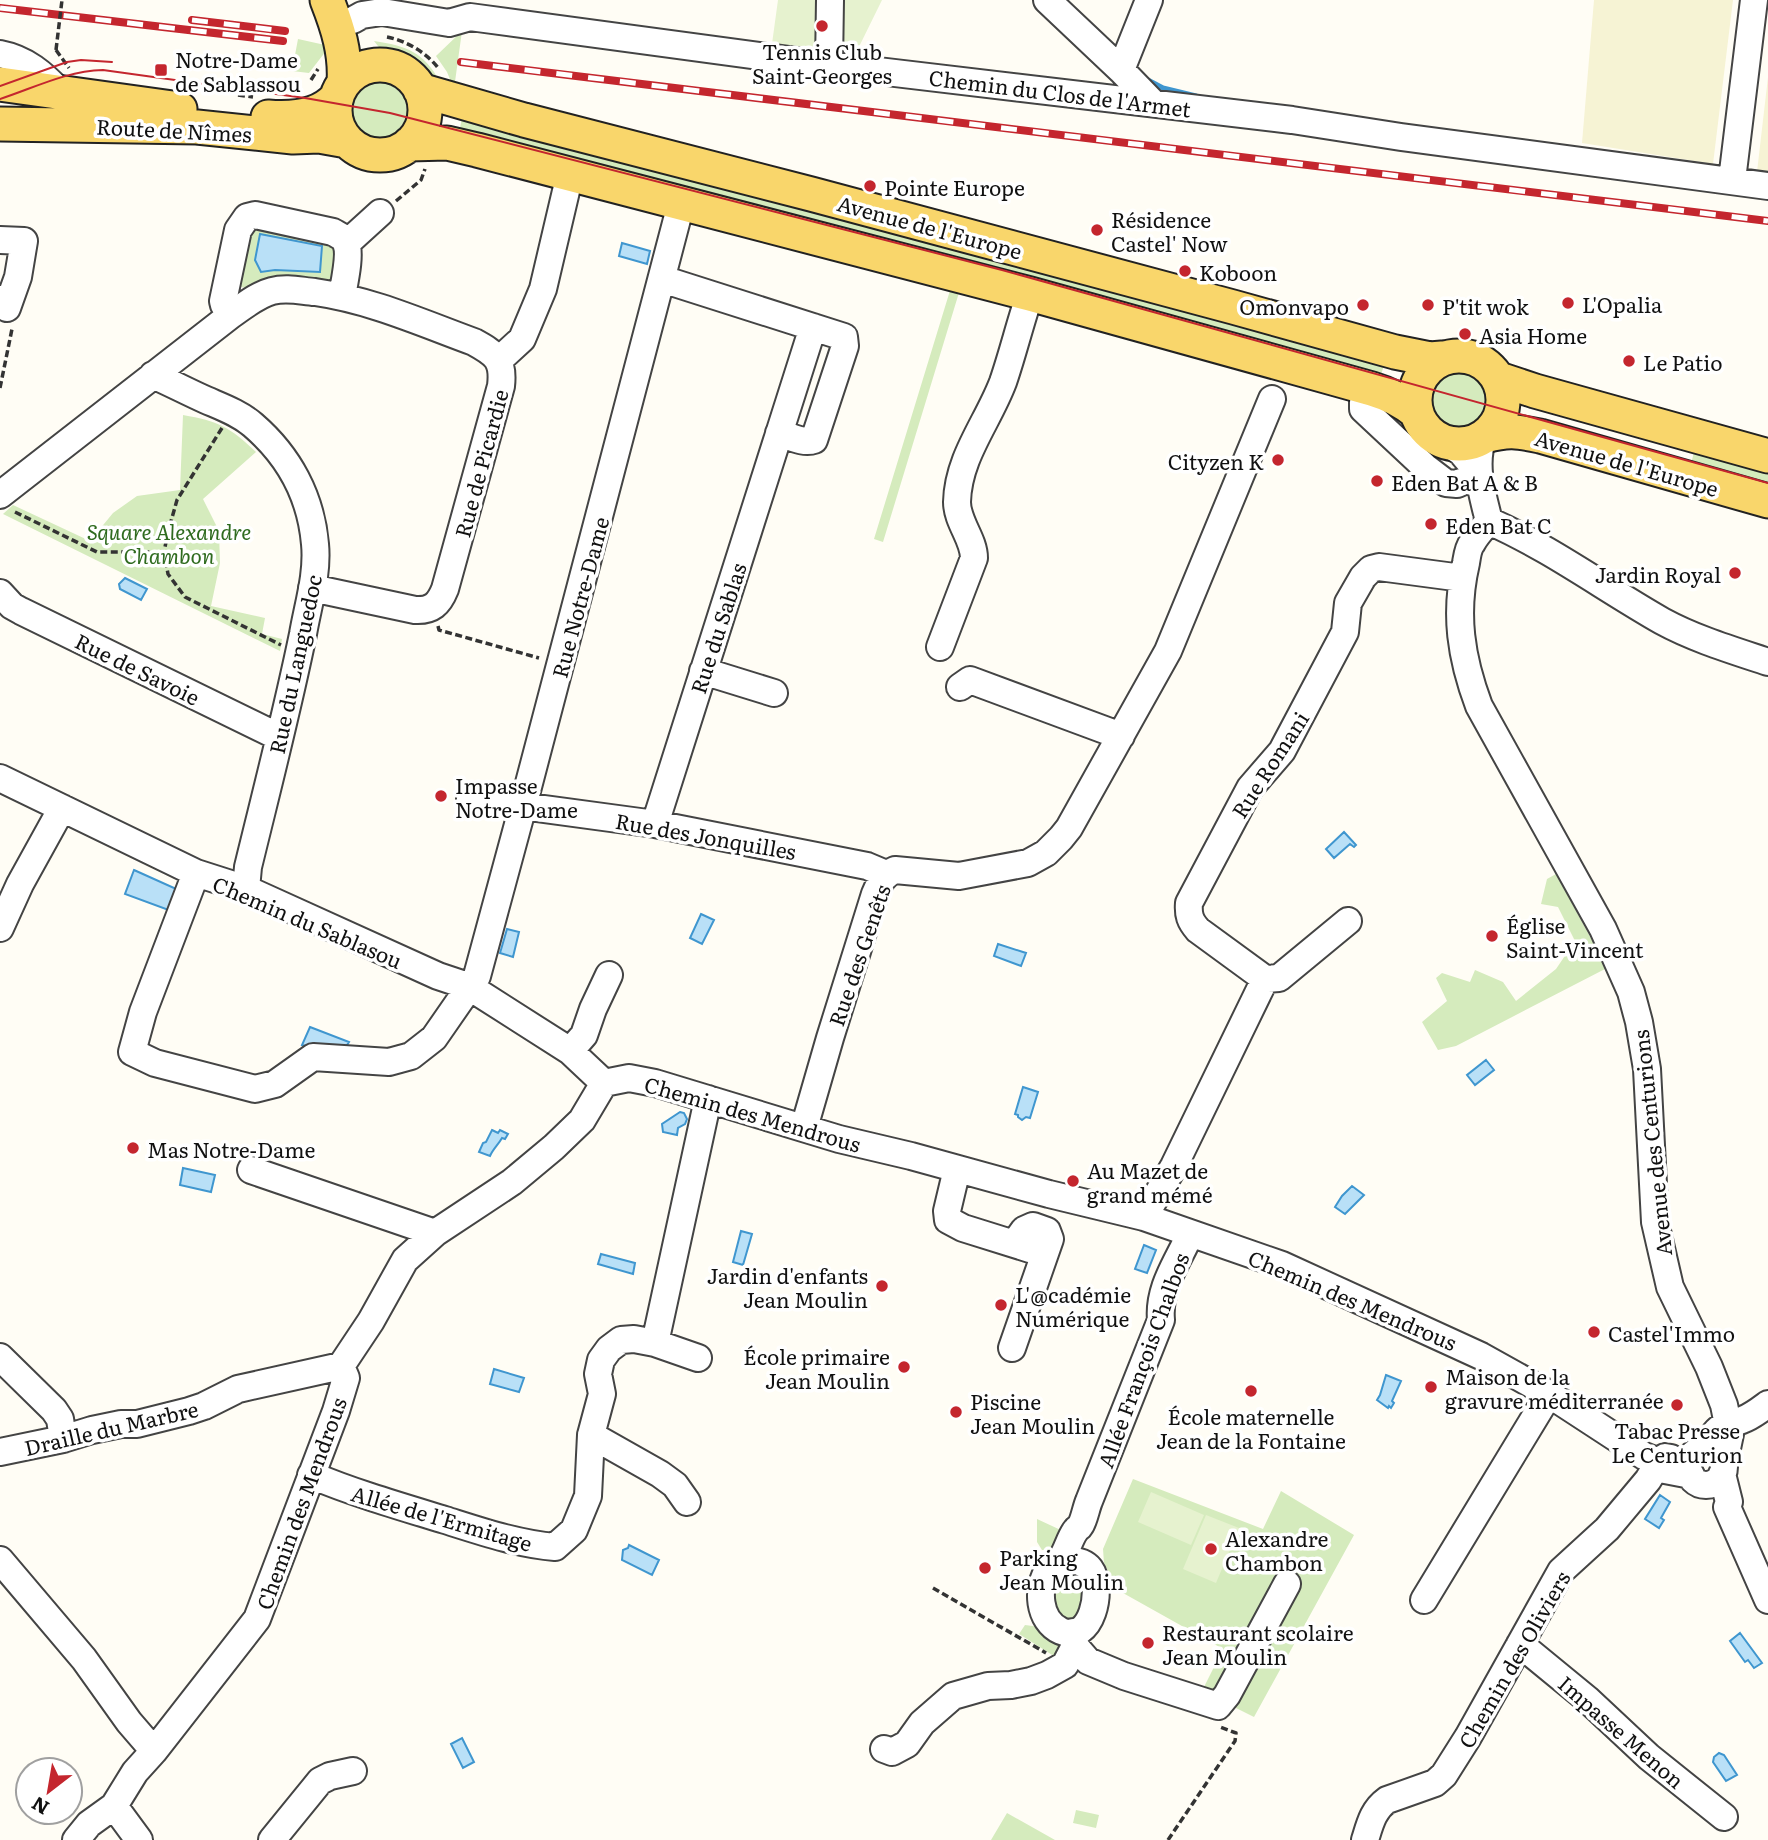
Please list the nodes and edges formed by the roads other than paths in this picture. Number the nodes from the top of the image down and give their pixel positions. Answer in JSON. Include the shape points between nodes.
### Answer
{"nodes":[{"id":1,"x":830,"y":0,"type":"edge"},
{"id":2,"x":1047,"y":0,"type":"edge"},
{"id":3,"x":1149,"y":0,"type":"edge"},
{"id":4,"x":1754,"y":0,"type":"edge"},
{"id":5,"x":333,"y":5,"type":"edge"},
{"id":6,"x":389,"y":52,"type":"junction"},
{"id":7,"x":0,"y":54,"type":"edge"},
{"id":8,"x":829,"y":65,"type":"junction"},
{"id":9,"x":1122,"y":70,"type":"junction"},
{"id":10,"x":432,"y":83,"type":"junction"},
{"id":11,"x":0,"y":84,"type":"edge"},
{"id":12,"x":341,"y":90,"type":"junction"},
{"id":13,"x":61,"y":93,"type":"junction"},
{"id":14,"x":1152,"y":102,"type":"junction"},
{"id":15,"x":0,"y":124,"type":"edge"},
{"id":16,"x":349,"y":150,"type":"junction"},
{"id":17,"x":422,"y":150,"type":"junction"},
{"id":18,"x":570,"y":174,"type":"junction"},
{"id":19,"x":1732,"y":180,"type":"junction"},
{"id":20,"x":1768,"y":186,"type":"edge"},
{"id":21,"x":681,"y":204,"type":"junction"},
{"id":22,"x":380,"y":213,"type":"road end"},
{"id":23,"x":0,"y":240,"type":"edge"},
{"id":24,"x":347,"y":243,"type":"junction"},
{"id":25,"x":662,"y":279,"type":"junction"},
{"id":26,"x":1030,"y":294,"type":"junction"},
{"id":27,"x":342,"y":296,"type":"junction"},
{"id":28,"x":4,"y":303,"type":"edge"},
{"id":29,"x":231,"y":315,"type":"junction"},
{"id":30,"x":813,"y":327,"type":"junction"},
{"id":31,"x":1442,"y":358,"type":"junction"},
{"id":32,"x":499,"y":360,"type":"junction"},
{"id":33,"x":153,"y":375,"type":"junction"},
{"id":34,"x":1499,"y":379,"type":"junction"},
{"id":35,"x":1372,"y":389,"type":"junction"},
{"id":36,"x":1272,"y":399,"type":"dead end"},
{"id":37,"x":1416,"y":412,"type":"junction"},
{"id":38,"x":779,"y":433,"type":"junction"},
{"id":39,"x":1484,"y":437,"type":"junction"},
{"id":40,"x":1447,"y":443,"type":"junction"},
{"id":41,"x":1768,"y":456,"type":"edge"},
{"id":42,"x":1478,"y":474,"type":"junction"},
{"id":43,"x":1768,"y":501,"type":"edge"},
{"id":44,"x":7,"y":503,"type":"edge"},
{"id":45,"x":1489,"y":521,"type":"junction"},
{"id":46,"x":1462,"y":578,"type":"junction"},
{"id":47,"x":312,"y":588,"type":"junction"},
{"id":48,"x":0,"y":593,"type":"edge"},
{"id":49,"x":940,"y":647,"type":"dead end"},
{"id":50,"x":1768,"y":662,"type":"edge"},
{"id":51,"x":703,"y":671,"type":"junction"},
{"id":52,"x":960,"y":687,"type":"dead end"},
{"id":53,"x":774,"y":693,"type":"dead end"},
{"id":54,"x":1121,"y":736,"type":"junction"},
{"id":55,"x":279,"y":737,"type":"junction"},
{"id":56,"x":0,"y":778,"type":"edge"},
{"id":57,"x":470,"y":799,"type":"dead end"},
{"id":58,"x":523,"y":806,"type":"junction"},
{"id":59,"x":62,"y":808,"type":"junction"},
{"id":60,"x":655,"y":824,"type":"junction"},
{"id":61,"x":196,"y":873,"type":"junction"},
{"id":62,"x":886,"y":874,"type":"junction"},
{"id":63,"x":246,"y":889,"type":"junction"},
{"id":64,"x":1348,"y":921,"type":"dead end"},
{"id":65,"x":0,"y":928,"type":"edge"},
{"id":66,"x":609,"y":975,"type":"dead end"},
{"id":67,"x":1265,"y":979,"type":"junction"},
{"id":68,"x":468,"y":986,"type":"junction"},
{"id":69,"x":570,"y":1051,"type":"junction"},
{"id":70,"x":604,"y":1083,"type":"junction"},
{"id":71,"x":708,"y":1099,"type":"junction"},
{"id":72,"x":804,"y":1128,"type":"junction"},
{"id":73,"x":957,"y":1169,"type":"junction"},
{"id":74,"x":251,"y":1171,"type":"dead end"},
{"id":75,"x":1144,"y":1217,"type":"junction"},
{"id":76,"x":435,"y":1233,"type":"junction"},
{"id":77,"x":1190,"y":1234,"type":"junction"},
{"id":78,"x":655,"y":1343,"type":"junction"},
{"id":79,"x":1012,"y":1348,"type":"dead end"},
{"id":80,"x":0,"y":1357,"type":"edge"},
{"id":81,"x":698,"y":1358,"type":"dead end"},
{"id":82,"x":341,"y":1366,"type":"junction"},
{"id":83,"x":1549,"y":1394,"type":"junction"},
{"id":84,"x":1768,"y":1404,"type":"edge"},
{"id":85,"x":1729,"y":1423,"type":"junction"},
{"id":86,"x":591,"y":1435,"type":"junction"},
{"id":87,"x":63,"y":1439,"type":"junction"},
{"id":88,"x":0,"y":1452,"type":"edge"},
{"id":89,"x":1659,"y":1462,"type":"junction"},
{"id":90,"x":1705,"y":1467,"type":"junction"},
{"id":91,"x":310,"y":1475,"type":"junction"},
{"id":92,"x":687,"y":1502,"type":"dead end"},
{"id":93,"x":1081,"y":1526,"type":"junction"},
{"id":94,"x":0,"y":1560,"type":"edge"},
{"id":95,"x":1049,"y":1561,"type":"junction"},
{"id":96,"x":1090,"y":1569,"type":"junction"},
{"id":97,"x":1287,"y":1584,"type":"dead end"},
{"id":98,"x":1424,"y":1600,"type":"dead end"},
{"id":99,"x":1768,"y":1600,"type":"edge"},
{"id":100,"x":1520,"y":1644,"type":"junction"},
{"id":101,"x":1071,"y":1648,"type":"junction"},
{"id":102,"x":884,"y":1749,"type":"dead end"},
{"id":103,"x":154,"y":1751,"type":"junction"},
{"id":104,"x":353,"y":1771,"type":"dead end"},
{"id":105,"x":114,"y":1806,"type":"junction"},
{"id":106,"x":1724,"y":1817,"type":"dead end"},
{"id":107,"x":76,"y":1840,"type":"edge"},
{"id":108,"x":139,"y":1840,"type":"edge"},
{"id":109,"x":272,"y":1840,"type":"edge"},
{"id":110,"x":1364,"y":1840,"type":"edge"}],
"edges":[{"from":1,"to":8,"type":"street"},
{"from":2,"to":9,"type":"street"},
{"from":3,"to":9,"type":"street"},
{"from":4,"to":19,"type":"street"},
{"from":5,"to":6,"type":"main road"},
{"from":5,"to":8,"type":"street","name":"Chemin du Clos de l'Armet","via":[[362,15],[382,12],[449,23],[470,17]]},
{"from":5,"to":12,"type":"main road","via":[[345,67]]},
{"from":6,"to":10,"type":"main road","via":[[392,67],[413,80]]},
{"from":6,"to":12,"type":"main road","name":"Route de Nîmes","via":[[360,70]]},
{"from":7,"to":13,"type":"street","via":[[15,56],[37,69]]},
{"from":8,"to":14,"type":"street","name":"Chemin du Clos de l'Armet"},
{"from":9,"to":14,"type":"street"},
{"from":10,"to":17,"type":"main road","via":[[418,134]]},
{"from":10,"to":31,"type":"main road","name":"Avenue de l'Europe","via":[[524,120],[1395,352]]},
{"from":11,"to":13,"type":"main road","name":"Route de Nîmes"},
{"from":12,"to":13,"type":"main road","name":"Route de Nîmes","via":[[332,103],[293,118]]},
{"from":12,"to":16,"type":"main road","via":[[336,119]]},
{"from":14,"to":19,"type":"street","name":"Chemin du Clos de l'Armet"},
{"from":15,"to":16,"type":"main road","name":"Route de Nîmes","via":[[197,127],[319,136]]},
{"from":16,"to":17,"type":"main road","name":"Route de Nîmes","via":[[384,155]]},
{"from":17,"to":18,"type":"main road","name":"Avenue de l'Europe"},
{"from":18,"to":21,"type":"main road","name":"Avenue de l'Europe"},
{"from":18,"to":32,"type":"street","via":[[543,289],[522,339]]},
{"from":19,"to":20,"type":"street","name":"Chemin du Clos de l'Armet"},
{"from":21,"to":25,"type":"street","name":"Rue Notre-Dame"},
{"from":21,"to":26,"type":"main road","name":"Avenue de l'Europe"},
{"from":22,"to":24,"type":"street"},
{"from":23,"to":28,"type":"street","via":[[24,241],[19,277]]},
{"from":24,"to":27,"type":"street"},
{"from":24,"to":29,"type":"street","via":[[333,232],[247,217],[238,230],[223,300]]},
{"from":25,"to":30,"type":"street"},
{"from":25,"to":58,"type":"street","name":"Rue Notre-Dame"},
{"from":26,"to":35,"type":"main road","name":"Avenue de l'Europe"},
{"from":26,"to":49,"type":"street","via":[[1002,383],[960,478],[958,510],[974,558]]},
{"from":27,"to":29,"type":"street","name":"Rue de Picardie","via":[[271,291]]},
{"from":27,"to":32,"type":"street","name":"Rue de Picardie","via":[[474,342]]},
{"from":29,"to":33,"type":"street","name":"Rue de Picardie"},
{"from":30,"to":38,"type":"street","name":"Rue du Sablas"},
{"from":30,"to":38,"type":"street","via":[[841,335],[845,346],[814,440]]},
{"from":31,"to":34,"type":"main road","via":[[1455,355],[1480,360]]},
{"from":31,"to":37,"type":"main road","via":[[1420,377],[1414,398]]},
{"from":32,"to":47,"type":"street","name":"Rue de Picardie","via":[[501,386],[440,601],[424,611]]},
{"from":33,"to":44,"type":"street"},
{"from":33,"to":47,"type":"street","name":"Rue du Languedoc","via":[[230,410],[261,433],[287,461],[308,506],[316,564]]},
{"from":34,"to":39,"type":"main road","via":[[1503,410]]},
{"from":34,"to":41,"type":"main road","name":"Avenue de l'Europe"},
{"from":35,"to":37,"type":"main road","name":"Avenue de l'Europe"},
{"from":35,"to":42,"type":"street","via":[[1363,409],[1425,467],[1446,483],[1457,484]]},
{"from":36,"to":54,"type":"street","name":"Rue des Genêts","via":[[1168,651]]},
{"from":37,"to":40,"type":"main road","via":[[1423,426]]},
{"from":38,"to":51,"type":"street","name":"Rue du Sablas"},
{"from":39,"to":40,"type":"main road","via":[[1466,444]]},
{"from":39,"to":42,"type":"street"},
{"from":39,"to":43,"type":"main road","name":"Avenue de l'Europe","via":[[1502,431],[1539,436]]},
{"from":40,"to":42,"type":"street","via":[[1461,452]]},
{"from":42,"to":45,"type":"street"},
{"from":45,"to":46,"type":"street","name":"Avenue des Centurions","via":[[1470,544]]},
{"from":45,"to":50,"type":"street","via":[[1663,621]]},
{"from":46,"to":67,"type":"street","name":"Rue Romani","via":[[1378,567],[1363,577],[1348,603],[1345,632],[1318,684],[1278,758],[1250,788],[1189,903],[1190,921],[1198,930]]},
{"from":46,"to":85,"type":"street","name":"Avenue des Centurions","via":[[1462,651],[1479,706],[1603,929],[1631,992],[1647,1069],[1655,1222],[1666,1276],[1709,1367]]},
{"from":47,"to":55,"type":"street","name":"Rue du Languedoc"},
{"from":48,"to":55,"type":"street","name":"Rue de Savoie","via":[[21,611]]},
{"from":51,"to":53,"type":"street"},
{"from":51,"to":60,"type":"street","name":"Rue du Sablas"},
{"from":52,"to":54,"type":"street","via":[[970,680]]},
{"from":54,"to":62,"type":"street","name":"Rue des Genêts","via":[[1069,828],[1046,853],[1028,863],[959,876],[895,870]]},
{"from":55,"to":63,"type":"street","name":"Rue du Languedoc"},
{"from":56,"to":59,"type":"street","name":"Chemin du Sablasou"},
{"from":57,"to":58,"type":"street"},
{"from":58,"to":60,"type":"street","name":"Rue des Jonquilles"},
{"from":58,"to":68,"type":"street","name":"Rue Notre-Dame","via":[[477,975]]},
{"from":59,"to":61,"type":"street","name":"Chemin du Sablasou"},
{"from":59,"to":65,"type":"street"},
{"from":60,"to":62,"type":"street","name":"Rue des Jonquilles","via":[[867,866]]},
{"from":61,"to":63,"type":"street","name":"Chemin du Sablasou"},
{"from":61,"to":68,"type":"street","name":"Rue Notre-Dame","via":[[132,1052],[155,1063],[256,1089],[275,1084],[313,1057],[389,1062],[411,1056],[434,1038]]},
{"from":62,"to":72,"type":"street","name":"Rue des Genêts","via":[[875,894]]},
{"from":63,"to":68,"type":"street","name":"Chemin du Sablasou"},
{"from":64,"to":67,"type":"street","via":[[1279,978]]},
{"from":66,"to":69,"type":"street","via":[[584,1035]]},
{"from":67,"to":75,"type":"street","via":[[1174,1166]]},
{"from":68,"to":69,"type":"street","name":"Chemin du Sablasou"},
{"from":69,"to":70,"type":"street","name":"Chemin du Sablasou"},
{"from":70,"to":71,"type":"street","name":"Chemin des Mendrous","via":[[629,1078]]},
{"from":70,"to":76,"type":"street","name":"Chemin des Mendrous","via":[[582,1120],[554,1147],[512,1182]]},
{"from":71,"to":72,"type":"street","name":"Chemin des Mendrous"},
{"from":71,"to":78,"type":"street"},
{"from":72,"to":73,"type":"street","name":"Chemin des Mendrous"},
{"from":73,"to":75,"type":"street","name":"Chemin des Mendrous"},
{"from":73,"to":79,"type":"street","via":[[948,1220],[1045,1254]]},
{"from":74,"to":76,"type":"street"},
{"from":75,"to":77,"type":"street","name":"Chemin des Mendrous"},
{"from":76,"to":82,"type":"street","name":"Chemin des Mendrous","via":[[405,1260]]},
{"from":77,"to":83,"type":"street","name":"Chemin des Mendrous","via":[[1282,1265],[1481,1356]]},
{"from":77,"to":93,"type":"street","name":"Allée François Chalbos","via":[[1163,1290],[1161,1320]]},
{"from":78,"to":81,"type":"street"},
{"from":78,"to":86,"type":"street","name":"Allée de l'Ermitage","via":[[621,1340],[601,1360],[602,1394]]},
{"from":80,"to":87,"type":"street","via":[[54,1410]]},
{"from":82,"to":87,"type":"street","name":"Draille du Marbre","via":[[237,1389],[189,1412]]},
{"from":82,"to":91,"type":"street","name":"Chemin des Mendrous","via":[[346,1378]]},
{"from":83,"to":89,"type":"street","name":"Chemin des Mendrous"},
{"from":83,"to":98,"type":"street"},
{"from":84,"to":85,"type":"street"},
{"from":85,"to":90,"type":"street","via":[[1717,1429]]},
{"from":86,"to":91,"type":"street","name":"Allée de l'Ermitage","via":[[587,1496],[574,1530],[555,1547],[463,1525]]},
{"from":86,"to":92,"type":"street","via":[[675,1485]]},
{"from":87,"to":88,"type":"street","name":"Draille du Marbre"},
{"from":89,"to":90,"type":"street","name":"Chemin des Mendrous","via":[[1665,1470]]},
{"from":89,"to":100,"type":"street","name":"Chemin des Oliviers","via":[[1606,1530],[1561,1571]]},
{"from":90,"to":99,"type":"street","via":[[1711,1492],[1718,1504],[1727,1507]]},
{"from":91,"to":103,"type":"street","name":"Chemin des Mendrous","via":[[257,1619]]},
{"from":93,"to":95,"type":"street","name":"Allée François Chalbos"},
{"from":93,"to":96,"type":"street","via":[[1086,1532]]},
{"from":94,"to":103,"type":"street"},
{"from":95,"to":96,"type":"street","via":[[1073,1560]]},
{"from":95,"to":101,"type":"street","name":"Allée François Chalbos","via":[[1041,1595],[1044,1612]]},
{"from":96,"to":101,"type":"street","via":[[1093,1612]]},
{"from":97,"to":101,"type":"street","name":"Allée François Chalbos","via":[[1218,1706],[1124,1676],[1087,1661]]},
{"from":100,"to":106,"type":"street","name":"Impasse Menon"},
{"from":100,"to":110,"type":"street","name":"Chemin des Oliviers","via":[[1444,1775],[1381,1804]]},
{"from":101,"to":102,"type":"street","via":[[1031,1681],[953,1696],[922,1723],[907,1744],[892,1752]]},
{"from":103,"to":105,"type":"street","name":"Chemin des Mendrous"},
{"from":104,"to":109,"type":"street","via":[[320,1782]]},
{"from":105,"to":107,"type":"street","name":"Chemin des Mendrous"},
{"from":105,"to":108,"type":"street"}]}
